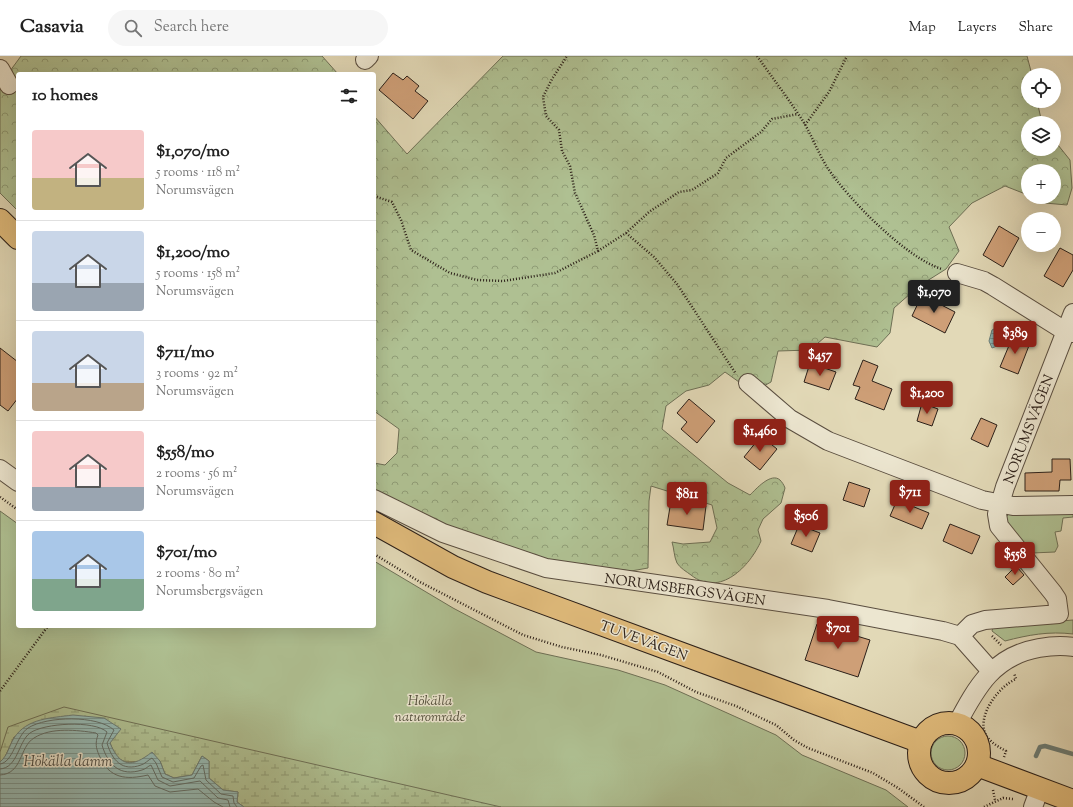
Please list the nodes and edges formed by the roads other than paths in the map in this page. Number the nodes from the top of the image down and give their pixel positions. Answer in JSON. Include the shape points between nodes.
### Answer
{"nodes":[{"id":1,"x":0,"y":220,"type":"edge"},
{"id":2,"x":16,"y":236,"type":"edge"},
{"id":3,"x":958,"y":273,"type":"road end"},
{"id":4,"x":1073,"y":313,"type":"edge"},
{"id":5,"x":1069,"y":332,"type":"edge"},
{"id":6,"x":748,"y":383,"type":"road end"},
{"id":7,"x":0,"y":469,"type":"edge"},
{"id":8,"x":16,"y":481,"type":"edge"},
{"id":9,"x":376,"y":500,"type":"edge"},
{"id":10,"x":1000,"y":505,"type":"junction"},
{"id":11,"x":1073,"y":505,"type":"edge"},
{"id":12,"x":376,"y":524,"type":"edge"},
{"id":13,"x":1066,"y":614,"type":"edge"},
{"id":14,"x":960,"y":636,"type":"junction"},
{"id":15,"x":1073,"y":647,"type":"edge"},
{"id":16,"x":991,"y":671,"type":"junction"},
{"id":17,"x":957,"y":724,"type":"junction"},
{"id":18,"x":921,"y":742,"type":"junction"},
{"id":19,"x":977,"y":765,"type":"junction"},
{"id":20,"x":1035,"y":800,"type":"edge"},
{"id":21,"x":1073,"y":801,"type":"edge"}],
"edges":[{"from":1,"to":2,"type":"main road"},
{"from":3,"to":5,"type":"street","via":[[984,281]]},
{"from":4,"to":5,"type":"street","name":"NORUMSVÄGEN"},
{"from":5,"to":10,"type":"street","name":"NORUMSVÄGEN"},
{"from":6,"to":10,"type":"street","via":[[790,420],[828,441]]},
{"from":7,"to":8,"type":"street"},
{"from":9,"to":14,"type":"street","name":"NORUMSBERGSVÄGEN","via":[[443,533],[546,568],[828,609],[914,624]]},
{"from":10,"to":11,"type":"street"},
{"from":10,"to":13,"type":"street","name":"NORUMSVÄGEN","via":[[997,514],[998,526],[1057,599]]},
{"from":12,"to":18,"type":"main road","name":"TUVEVÄGEN","via":[[453,567],[486,582]]},
{"from":13,"to":14,"type":"street","name":"NORUMSVÄGEN","via":[[985,620],[972,624]]},
{"from":14,"to":16,"type":"street"},
{"from":15,"to":16,"type":"street","via":[[1031,650],[1009,658]]},
{"from":16,"to":17,"type":"street","via":[[980,683]]},
{"from":17,"to":18,"type":"main road","via":[[935,726]]},
{"from":17,"to":19,"type":"main road","via":[[964,726],[974,736],[979,750]]},
{"from":18,"to":19,"type":"main road","via":[[922,765],[926,772],[938,781],[961,781],[968,777]]},
{"from":19,"to":20,"type":"main road","via":[[998,773]]},
{"from":20,"to":21,"type":"main road"}]}
